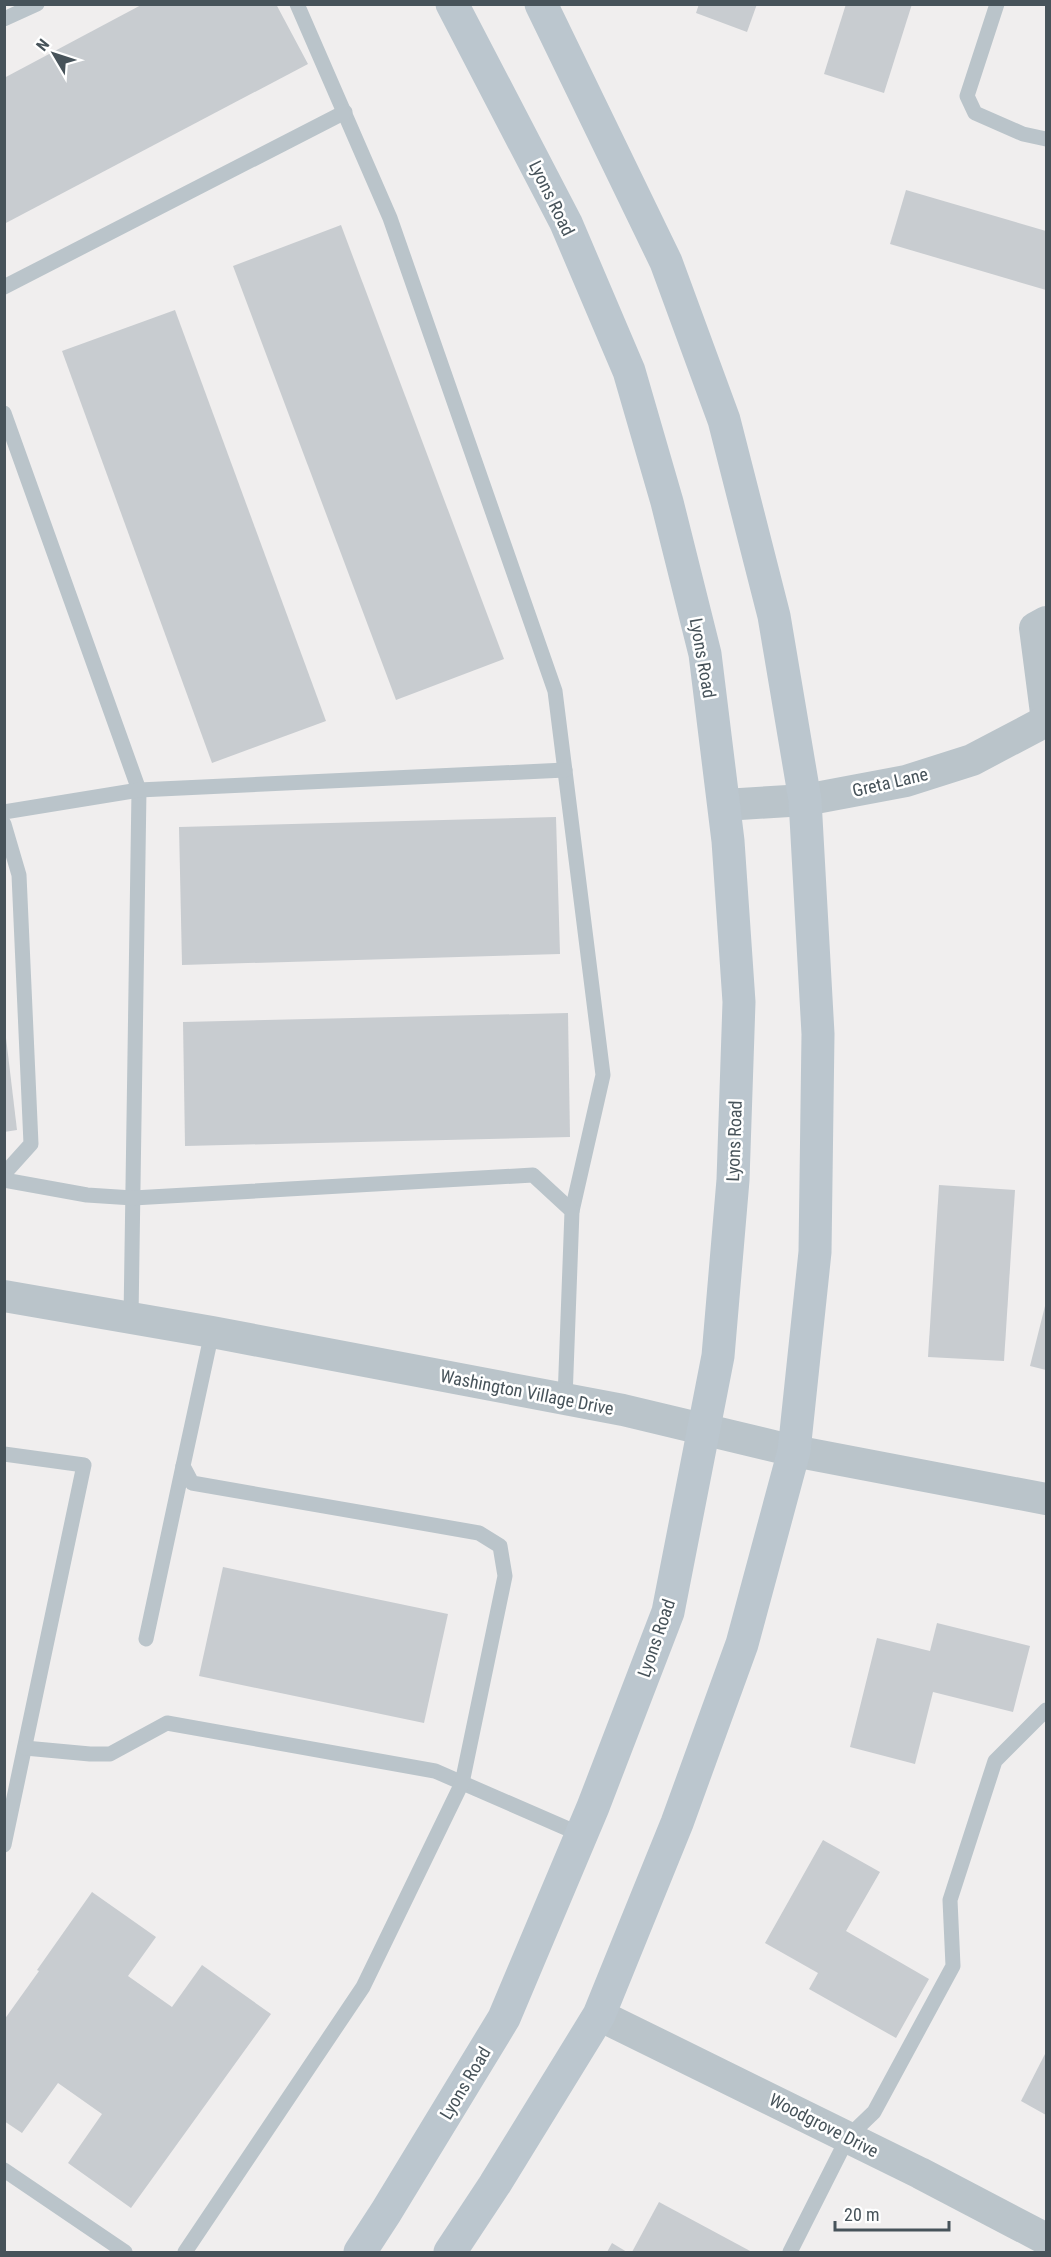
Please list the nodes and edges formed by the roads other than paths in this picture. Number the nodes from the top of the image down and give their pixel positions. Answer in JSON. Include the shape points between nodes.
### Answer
{"nodes":[{"id":1,"x":37,"y":4,"type":"edge"},
{"id":2,"x":297,"y":4,"type":"edge"},
{"id":3,"x":452,"y":4,"type":"edge"},
{"id":4,"x":541,"y":4,"type":"edge"},
{"id":5,"x":997,"y":4,"type":"edge"},
{"id":6,"x":4,"y":19,"type":"edge"},
{"id":7,"x":345,"y":112,"type":"junction"},
{"id":8,"x":1047,"y":139,"type":"edge"},
{"id":9,"x":4,"y":287,"type":"edge"},
{"id":10,"x":4,"y":413,"type":"edge"},
{"id":11,"x":1047,"y":622,"type":"edge"},
{"id":12,"x":1047,"y":713,"type":"edge"},
{"id":13,"x":1047,"y":721,"type":"edge"},
{"id":14,"x":565,"y":770,"type":"junction"},
{"id":15,"x":139,"y":790,"type":"junction"},
{"id":16,"x":805,"y":800,"type":"junction"},
{"id":17,"x":723,"y":805,"type":"junction"},
{"id":18,"x":4,"y":812,"type":"edge"},
{"id":19,"x":4,"y":824,"type":"edge"},
{"id":20,"x":4,"y":1174,"type":"edge"},
{"id":21,"x":4,"y":1180,"type":"edge"},
{"id":22,"x":133,"y":1198,"type":"junction"},
{"id":23,"x":572,"y":1210,"type":"junction"},
{"id":24,"x":4,"y":1296,"type":"edge"},
{"id":25,"x":131,"y":1318,"type":"junction"},
{"id":26,"x":212,"y":1332,"type":"junction"},
{"id":27,"x":565,"y":1399,"type":"junction"},
{"id":28,"x":704,"y":1430,"type":"junction"},
{"id":29,"x":794,"y":1451,"type":"junction"},
{"id":30,"x":4,"y":1454,"type":"edge"},
{"id":31,"x":183,"y":1466,"type":"junction"},
{"id":32,"x":1047,"y":1499,"type":"edge"},
{"id":33,"x":146,"y":1639,"type":"dead end"},
{"id":34,"x":1047,"y":1710,"type":"edge"},
{"id":35,"x":25,"y":1748,"type":"junction"},
{"id":36,"x":462,"y":1782,"type":"junction"},
{"id":37,"x":582,"y":1835,"type":"junction"},
{"id":38,"x":4,"y":1845,"type":"edge"},
{"id":39,"x":599,"y":2015,"type":"junction"},
{"id":40,"x":848,"y":2137,"type":"junction"},
{"id":41,"x":4,"y":2170,"type":"edge"},
{"id":42,"x":1047,"y":2239,"type":"edge"},
{"id":43,"x":125,"y":2253,"type":"edge"},
{"id":44,"x":185,"y":2253,"type":"edge"},
{"id":45,"x":360,"y":2253,"type":"edge"},
{"id":46,"x":450,"y":2253,"type":"edge"},
{"id":47,"x":790,"y":2253,"type":"edge"}],
"edges":[{"from":1,"to":6,"type":"lane"},
{"from":2,"to":7,"type":"lane"},
{"from":3,"to":17,"type":"main road","name":"Lyons Road","via":[[566,224],[629,371],[705,654]]},
{"from":4,"to":16,"type":"main road","via":[[666,262],[724,420],[774,615]]},
{"from":5,"to":8,"type":"lane","via":[[967,96],[975,113],[1023,134]]},
{"from":7,"to":9,"type":"lane"},
{"from":7,"to":14,"type":"lane","via":[[390,218],[555,691]]},
{"from":10,"to":15,"type":"lane"},
{"from":11,"to":12,"type":"street","via":[[1035,628]]},
{"from":13,"to":16,"type":"street","name":"Greta Lane","via":[[972,760],[906,780]]},
{"from":14,"to":15,"type":"lane"},
{"from":14,"to":23,"type":"lane","via":[[603,1075]]},
{"from":15,"to":18,"type":"lane"},
{"from":15,"to":22,"type":"lane"},
{"from":16,"to":17,"type":"street","name":"Greta Lane"},
{"from":16,"to":29,"type":"main road","via":[[818,1034],[815,1241]]},
{"from":17,"to":28,"type":"main road","name":"Lyons Road","via":[[739,1002],[733,1180],[719,1344]]},
{"from":19,"to":20,"type":"lane","via":[[19,875],[31,1144]]},
{"from":21,"to":22,"type":"lane","via":[[87,1195]]},
{"from":22,"to":23,"type":"lane","via":[[533,1174]]},
{"from":22,"to":25,"type":"lane"},
{"from":23,"to":27,"type":"lane"},
{"from":24,"to":25,"type":"street","name":"Washington Village Drive"},
{"from":25,"to":26,"type":"street","name":"Washington Village Drive"},
{"from":26,"to":27,"type":"street","name":"Washington Village Drive"},
{"from":26,"to":31,"type":"lane"},
{"from":27,"to":28,"type":"street","name":"Washington Village Drive"},
{"from":28,"to":29,"type":"street","name":"Washington Village Drive"},
{"from":28,"to":37,"type":"main road","name":"Lyons Road","via":[[668,1612]]},
{"from":29,"to":32,"type":"street","name":"Washington Village Drive"},
{"from":29,"to":39,"type":"main road","via":[[742,1644],[677,1823]]},
{"from":30,"to":35,"type":"lane","via":[[84,1465]]},
{"from":31,"to":33,"type":"lane"},
{"from":31,"to":36,"type":"lane","via":[[192,1483],[479,1533],[500,1546],[505,1576]]},
{"from":34,"to":40,"type":"lane","via":[[995,1761],[950,1900],[953,1966],[873,2112]]},
{"from":35,"to":36,"type":"lane","via":[[110,1754],[167,1723],[435,1771]]},
{"from":35,"to":38,"type":"lane"},
{"from":36,"to":37,"type":"lane"},
{"from":36,"to":44,"type":"lane","via":[[363,1988]]},
{"from":37,"to":45,"type":"main road","name":"Lyons Road","via":[[504,2018]]},
{"from":39,"to":40,"type":"street","name":"Woodgrove Drive"},
{"from":39,"to":46,"type":"main road"},
{"from":40,"to":42,"type":"street","name":"Woodgrove Drive"},
{"from":40,"to":47,"type":"lane"},
{"from":41,"to":43,"type":"lane"}]}
